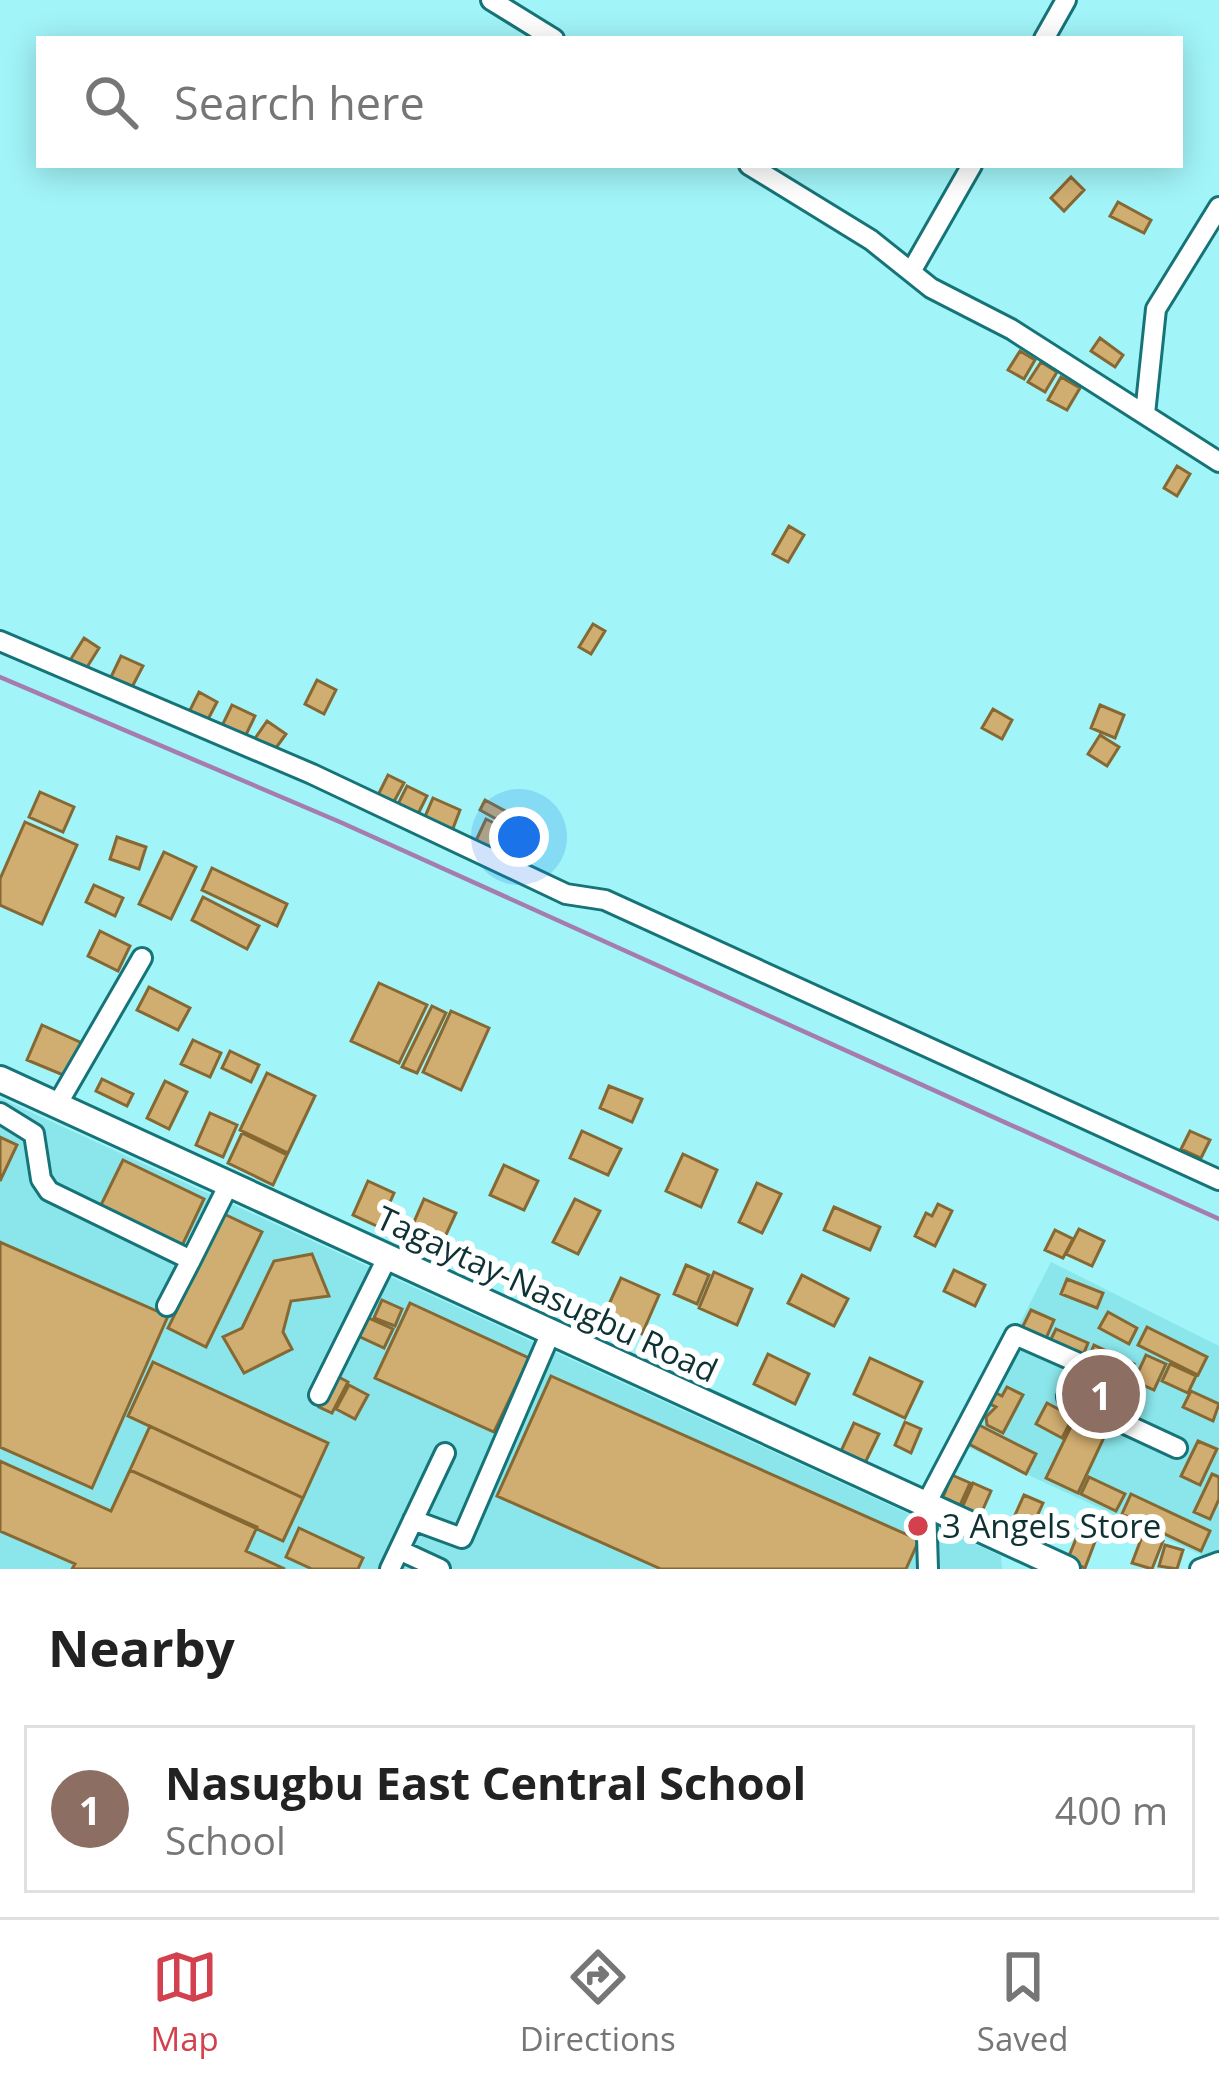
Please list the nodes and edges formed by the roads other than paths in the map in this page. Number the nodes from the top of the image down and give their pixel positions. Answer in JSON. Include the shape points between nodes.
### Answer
{"nodes":[{"id":1,"x":491,"y":0,"type":"edge"},
{"id":2,"x":1066,"y":0,"type":"edge"},
{"id":3,"x":549,"y":36,"type":"edge"},
{"id":4,"x":1046,"y":36,"type":"edge"},
{"id":5,"x":754,"y":168,"type":"edge"},
{"id":6,"x":970,"y":168,"type":"edge"},
{"id":7,"x":1219,"y":206,"type":"edge"},
{"id":8,"x":912,"y":270,"type":"junction"},
{"id":9,"x":1144,"y":415,"type":"junction"},
{"id":10,"x":1219,"y":462,"type":"edge"},
{"id":11,"x":0,"y":641,"type":"edge"},
{"id":12,"x":142,"y":958,"type":"dead end"},
{"id":13,"x":0,"y":1079,"type":"edge"},
{"id":14,"x":57,"y":1106,"type":"junction"},
{"id":15,"x":0,"y":1113,"type":"edge"},
{"id":16,"x":1219,"y":1180,"type":"edge"},
{"id":17,"x":229,"y":1184,"type":"junction"},
{"id":18,"x":388,"y":1256,"type":"junction"},
{"id":19,"x":191,"y":1260,"type":"junction"},
{"id":20,"x":166,"y":1306,"type":"dead end"},
{"id":21,"x":551,"y":1332,"type":"junction"},
{"id":22,"x":319,"y":1395,"type":"dead end"},
{"id":23,"x":1177,"y":1448,"type":"dead end"},
{"id":24,"x":445,"y":1453,"type":"dead end"},
{"id":25,"x":926,"y":1504,"type":"junction"},
{"id":26,"x":413,"y":1520,"type":"junction"},
{"id":27,"x":399,"y":1550,"type":"junction"},
{"id":28,"x":1219,"y":1562,"type":"edge"},
{"id":29,"x":1040,"y":1563,"type":"edge"},
{"id":30,"x":390,"y":1569,"type":"edge"},
{"id":31,"x":440,"y":1569,"type":"edge"},
{"id":32,"x":928,"y":1569,"type":"edge"},
{"id":33,"x":1066,"y":1569,"type":"edge"},
{"id":34,"x":1201,"y":1569,"type":"edge"}],
"edges":[{"from":1,"to":3,"type":"street"},
{"from":2,"to":4,"type":"street"},
{"from":5,"to":8,"type":"street"},
{"from":6,"to":8,"type":"street"},
{"from":7,"to":9,"type":"street","via":[[1156,309]]},
{"from":8,"to":9,"type":"street"},
{"from":9,"to":10,"type":"street"},
{"from":11,"to":16,"type":"street","via":[[566,894],[605,900]]},
{"from":12,"to":14,"type":"street"},
{"from":13,"to":14,"type":"main road","name":"Tagaytay-Nasugbu Road"},
{"from":14,"to":17,"type":"main road","name":"Tagaytay-Nasugbu Road"},
{"from":15,"to":19,"type":"street","via":[[34,1134],[49,1191]]},
{"from":17,"to":18,"type":"main road","name":"Tagaytay-Nasugbu Road"},
{"from":17,"to":19,"type":"street"},
{"from":18,"to":21,"type":"main road","name":"Tagaytay-Nasugbu Road"},
{"from":18,"to":22,"type":"street"},
{"from":19,"to":20,"type":"street"},
{"from":21,"to":25,"type":"main road","name":"Tagaytay-Nasugbu Road"},
{"from":21,"to":26,"type":"street","via":[[462,1538]]},
{"from":23,"to":25,"type":"street","via":[[1067,1397],[1081,1364],[1015,1334]]},
{"from":24,"to":26,"type":"street"},
{"from":25,"to":29,"type":"main road","name":"Tagaytay-Nasugbu Road"},
{"from":25,"to":32,"type":"street"},
{"from":26,"to":27,"type":"street"},
{"from":27,"to":30,"type":"street"},
{"from":27,"to":31,"type":"street"},
{"from":28,"to":34,"type":"street"},
{"from":29,"to":33,"type":"main road","name":"Tagaytay-Nasugbu Road"}]}
